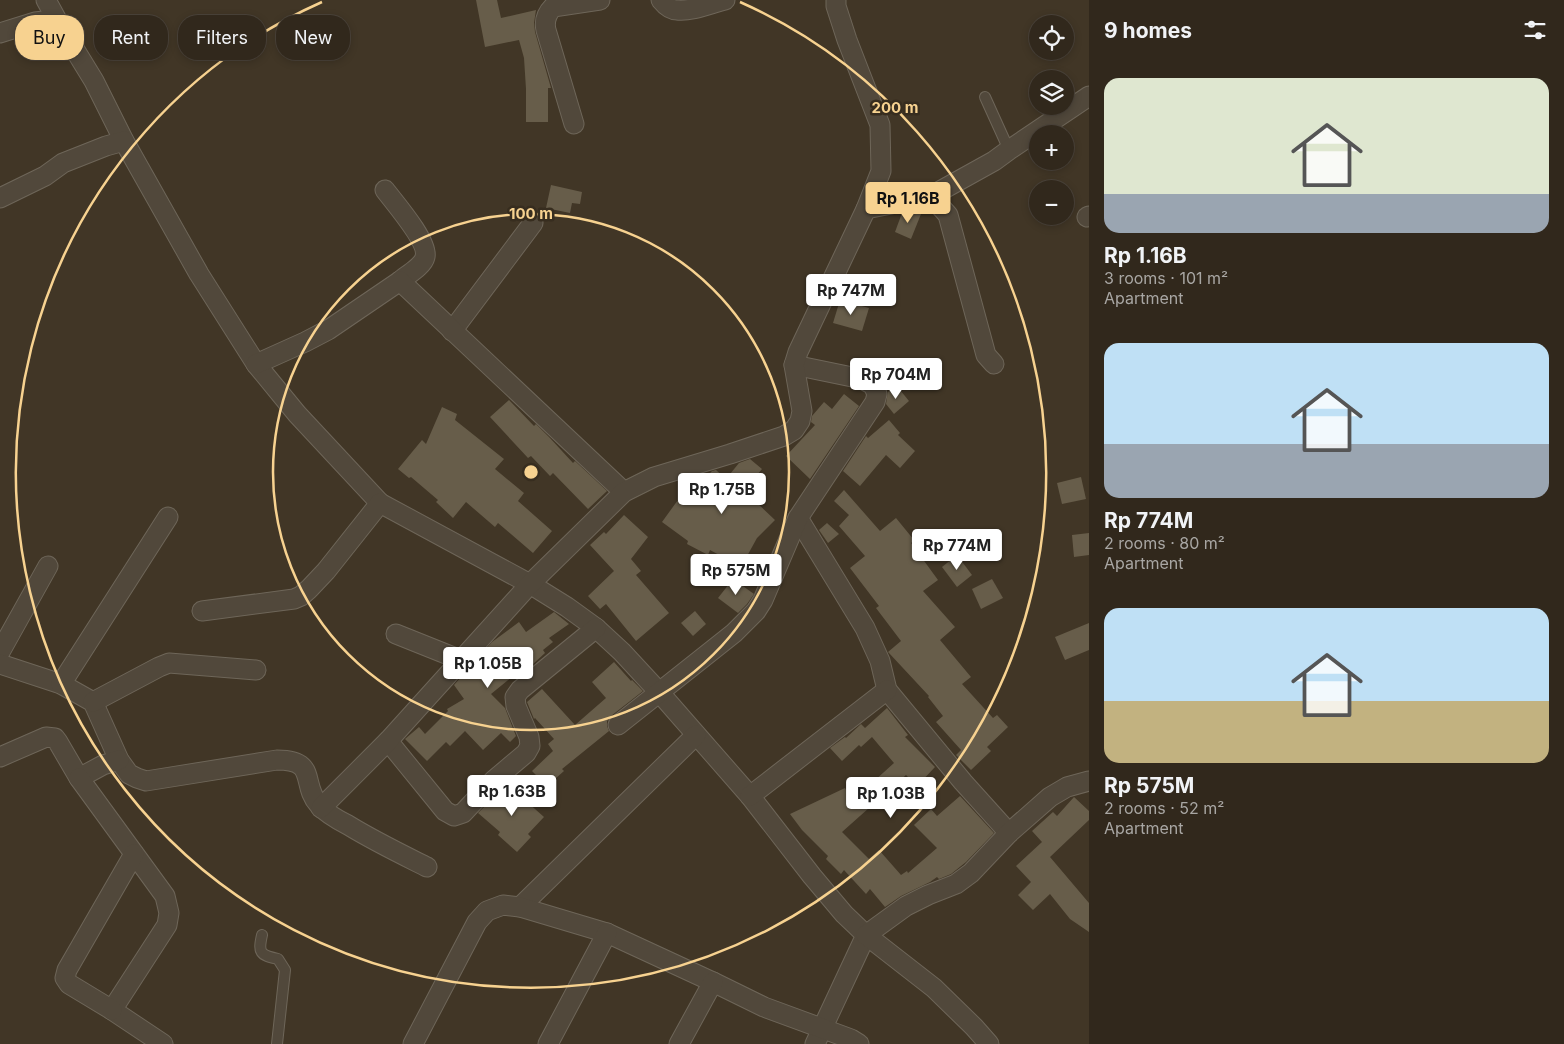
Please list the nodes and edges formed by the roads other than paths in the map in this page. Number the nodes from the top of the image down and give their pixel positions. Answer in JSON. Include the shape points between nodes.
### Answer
{"nodes":[{"id":1,"x":46,"y":0,"type":"edge"},
{"id":2,"x":600,"y":0,"type":"edge"},
{"id":3,"x":660,"y":0,"type":"edge"},
{"id":4,"x":725,"y":0,"type":"edge"},
{"id":5,"x":836,"y":0,"type":"edge"},
{"id":6,"x":54,"y":15,"type":"edge"},
{"id":7,"x":15,"y":28,"type":"edge"},
{"id":8,"x":0,"y":33,"type":"edge"},
{"id":9,"x":82,"y":60,"type":"edge"},
{"id":10,"x":1089,"y":96,"type":"edge"},
{"id":11,"x":985,"y":97,"type":"dead end"},
{"id":12,"x":574,"y":124,"type":"dead end"},
{"id":13,"x":124,"y":141,"type":"junction"},
{"id":14,"x":1008,"y":150,"type":"junction"},
{"id":15,"x":385,"y":190,"type":"dead end"},
{"id":16,"x":931,"y":196,"type":"junction"},
{"id":17,"x":0,"y":198,"type":"edge"},
{"id":18,"x":866,"y":208,"type":"junction"},
{"id":19,"x":533,"y":223,"type":"dead end"},
{"id":20,"x":400,"y":282,"type":"junction"},
{"id":21,"x":452,"y":331,"type":"junction"},
{"id":22,"x":256,"y":364,"type":"junction"},
{"id":23,"x":994,"y":364,"type":"dead end"},
{"id":24,"x":794,"y":365,"type":"junction"},
{"id":25,"x":624,"y":492,"type":"junction"},
{"id":26,"x":380,"y":503,"type":"junction"},
{"id":27,"x":168,"y":517,"type":"dead end"},
{"id":28,"x":798,"y":518,"type":"junction"},
{"id":29,"x":48,"y":566,"type":"dead end"},
{"id":30,"x":530,"y":584,"type":"junction"},
{"id":31,"x":202,"y":611,"type":"dead end"},
{"id":32,"x":596,"y":628,"type":"junction"},
{"id":33,"x":396,"y":634,"type":"dead end"},
{"id":34,"x":0,"y":652,"type":"edge"},
{"id":35,"x":461,"y":660,"type":"junction"},
{"id":36,"x":0,"y":664,"type":"edge"},
{"id":37,"x":256,"y":670,"type":"dead end"},
{"id":38,"x":61,"y":684,"type":"junction"},
{"id":39,"x":887,"y":690,"type":"junction"},
{"id":40,"x":659,"y":692,"type":"junction"},
{"id":41,"x":93,"y":702,"type":"junction"},
{"id":42,"x":618,"y":725,"type":"dead end"},
{"id":43,"x":696,"y":735,"type":"junction"},
{"id":44,"x":388,"y":741,"type":"junction"},
{"id":45,"x":0,"y":757,"type":"edge"},
{"id":46,"x":119,"y":760,"type":"junction"},
{"id":47,"x":79,"y":778,"type":"junction"},
{"id":48,"x":1089,"y":781,"type":"edge"},
{"id":49,"x":750,"y":796,"type":"junction"},
{"id":50,"x":321,"y":808,"type":"junction"},
{"id":51,"x":1009,"y":834,"type":"junction"},
{"id":52,"x":134,"y":854,"type":"junction"},
{"id":53,"x":427,"y":867,"type":"dead end"},
{"id":54,"x":520,"y":907,"type":"junction"},
{"id":55,"x":607,"y":933,"type":"junction"},
{"id":56,"x":262,"y":935,"type":"dead end"},
{"id":57,"x":866,"y":935,"type":"junction"},
{"id":58,"x":713,"y":982,"type":"junction"},
{"id":59,"x":112,"y":1010,"type":"junction"},
{"id":60,"x":819,"y":1036,"type":"edge"},
{"id":61,"x":163,"y":1044,"type":"edge"},
{"id":62,"x":277,"y":1044,"type":"edge"},
{"id":63,"x":413,"y":1044,"type":"edge"},
{"id":64,"x":548,"y":1044,"type":"edge"},
{"id":65,"x":679,"y":1044,"type":"edge"},
{"id":66,"x":859,"y":1044,"type":"edge"},
{"id":67,"x":989,"y":1044,"type":"edge"}],
"edges":[{"from":1,"to":6,"type":"street"},
{"from":2,"to":12,"type":"street","via":[[558,5],[550,10],[545,20]]},
{"from":3,"to":4,"type":"street","via":[[676,10],[686,10]]},
{"from":5,"to":18,"type":"street","via":[[847,40],[880,125],[882,171]]},
{"from":7,"to":8,"type":"street"},
{"from":9,"to":13,"type":"street"},
{"from":10,"to":14,"type":"street"},
{"from":11,"to":14,"type":"lane"},
{"from":13,"to":17,"type":"street","via":[[63,163],[45,176]]},
{"from":13,"to":22,"type":"street","via":[[199,274]]},
{"from":14,"to":16,"type":"street","via":[[994,162]]},
{"from":15,"to":20,"type":"street","via":[[419,236],[426,253],[420,264]]},
{"from":16,"to":18,"type":"street"},
{"from":16,"to":23,"type":"street","via":[[948,215],[986,355]]},
{"from":18,"to":24,"type":"street"},
{"from":19,"to":21,"type":"street"},
{"from":20,"to":21,"type":"street"},
{"from":20,"to":22,"type":"street","via":[[328,330]]},
{"from":21,"to":25,"type":"street"},
{"from":22,"to":26,"type":"street","via":[[302,420]]},
{"from":24,"to":25,"type":"street","via":[[802,411],[794,430],[784,436],[654,477]]},
{"from":24,"to":28,"type":"street","via":[[862,379],[873,385],[877,394]]},
{"from":25,"to":30,"type":"street"},
{"from":26,"to":30,"type":"street"},
{"from":26,"to":31,"type":"street","via":[[326,572],[301,596]]},
{"from":27,"to":38,"type":"street"},
{"from":28,"to":39,"type":"street","via":[[865,628],[880,661]]},
{"from":28,"to":40,"type":"street","via":[[756,612]]},
{"from":29,"to":34,"type":"street"},
{"from":30,"to":32,"type":"street"},
{"from":30,"to":35,"type":"street"},
{"from":32,"to":40,"type":"street"},
{"from":32,"to":44,"type":"street","via":[[520,690],[515,697],[516,706],[530,746],[462,813],[454,816],[445,811]]},
{"from":33,"to":35,"type":"street"},
{"from":35,"to":44,"type":"street"},
{"from":36,"to":38,"type":"street"},
{"from":37,"to":41,"type":"street","via":[[169,663]]},
{"from":38,"to":41,"type":"street"},
{"from":39,"to":49,"type":"street"},
{"from":39,"to":51,"type":"street"},
{"from":40,"to":42,"type":"street"},
{"from":40,"to":43,"type":"street"},
{"from":41,"to":46,"type":"street"},
{"from":43,"to":49,"type":"street"},
{"from":43,"to":54,"type":"street"},
{"from":44,"to":50,"type":"street"},
{"from":45,"to":47,"type":"street","via":[[51,737],[58,742]]},
{"from":46,"to":47,"type":"street"},
{"from":46,"to":50,"type":"street","via":[[129,774],[146,780],[291,760],[306,772],[313,798]]},
{"from":47,"to":52,"type":"street"},
{"from":48,"to":51,"type":"street","via":[[1050,797]]},
{"from":49,"to":57,"type":"street","via":[[812,876]]},
{"from":50,"to":53,"type":"street","via":[[365,836]]},
{"from":51,"to":57,"type":"street","via":[[956,884],[906,906]]},
{"from":52,"to":59,"type":"street","via":[[165,896],[169,913],[167,925]]},
{"from":52,"to":59,"type":"street","via":[[65,978],[69,984]]},
{"from":54,"to":55,"type":"street"},
{"from":54,"to":63,"type":"street","via":[[503,906],[487,911],[477,922]]},
{"from":55,"to":58,"type":"street"},
{"from":55,"to":64,"type":"street"},
{"from":56,"to":62,"type":"lane","via":[[262,953],[278,960],[285,970]]},
{"from":57,"to":60,"type":"street"},
{"from":57,"to":67,"type":"street","via":[[934,988]]},
{"from":58,"to":60,"type":"street"},
{"from":58,"to":65,"type":"street"},
{"from":59,"to":61,"type":"street"},
{"from":60,"to":66,"type":"street","via":[[851,1039]]}]}
